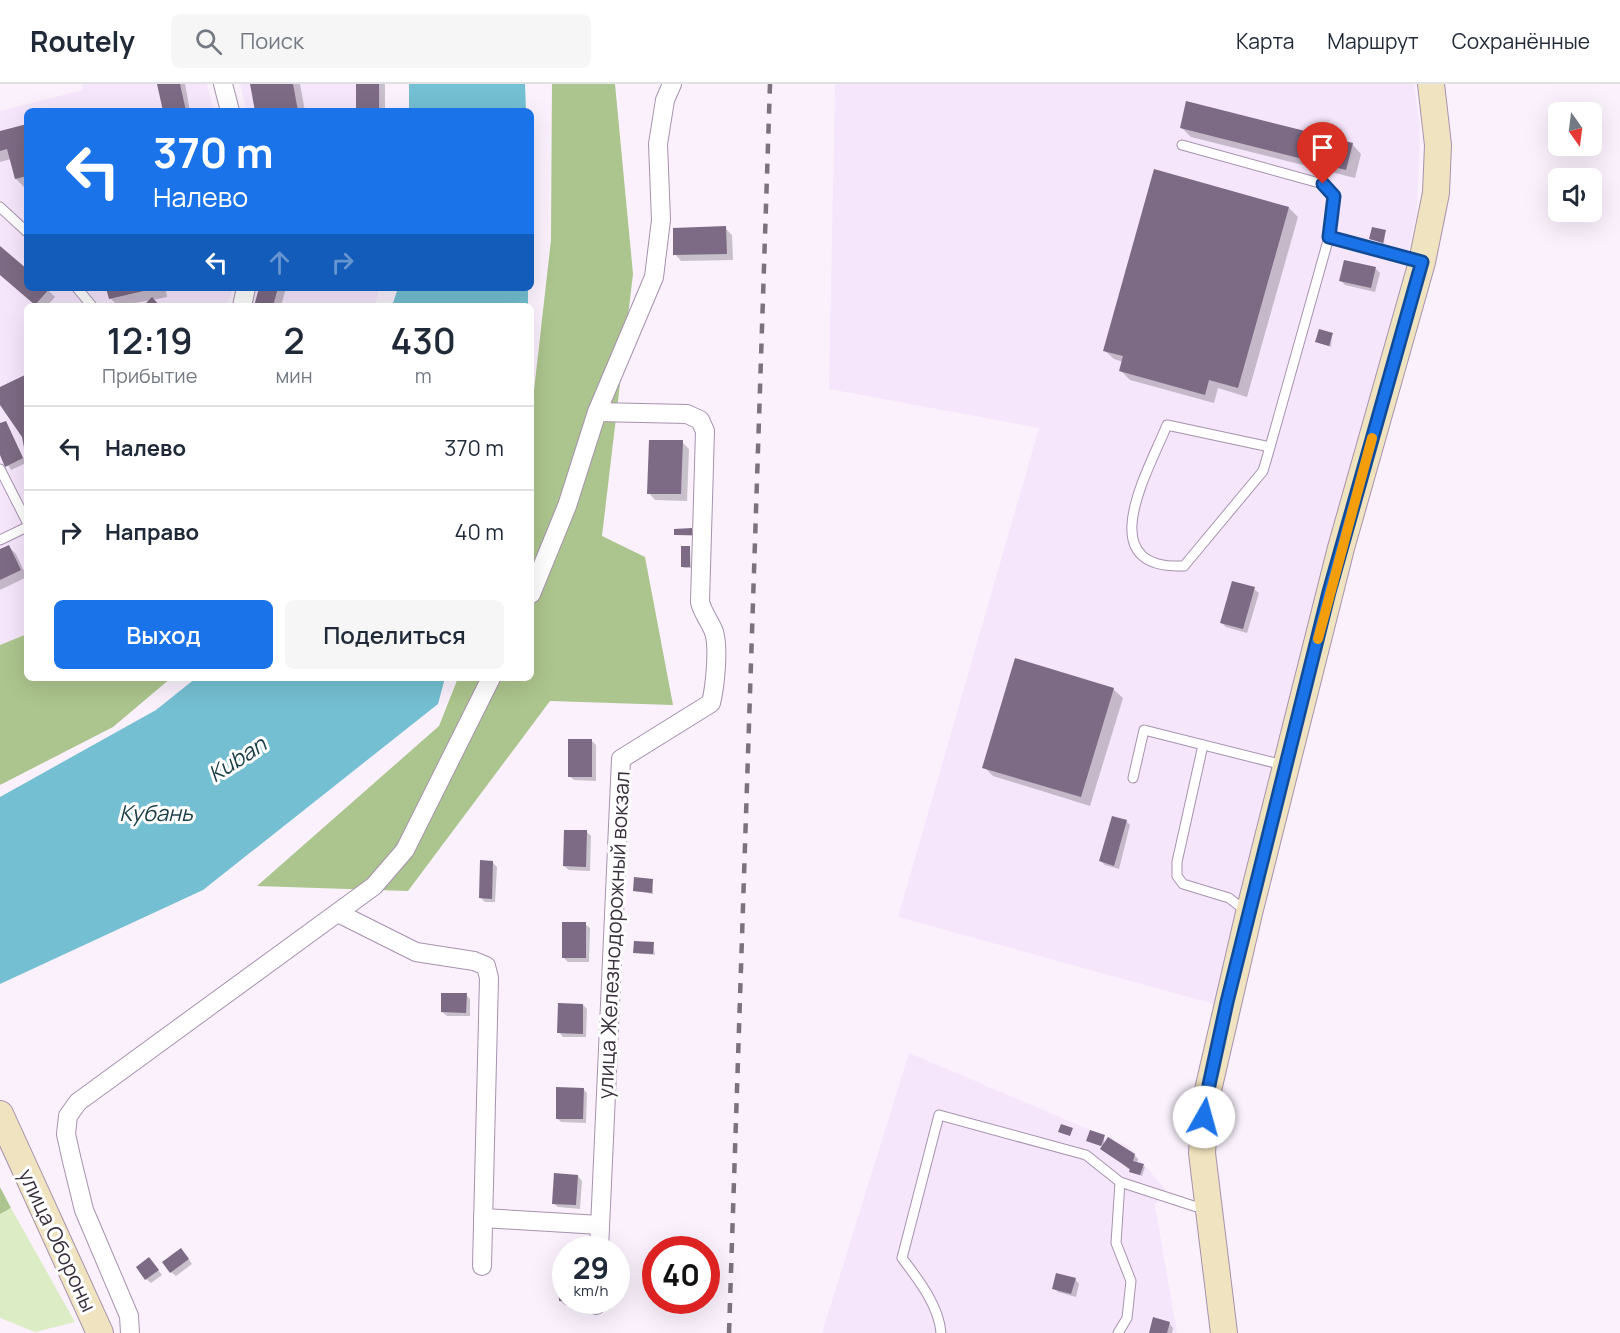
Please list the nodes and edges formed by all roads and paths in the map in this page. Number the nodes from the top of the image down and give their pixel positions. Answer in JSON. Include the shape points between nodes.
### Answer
{"nodes":[{"id":1,"x":223,"y":84,"type":"edge"},
{"id":2,"x":672,"y":84,"type":"edge"},
{"id":3,"x":1431,"y":84,"type":"edge"},
{"id":4,"x":229,"y":108,"type":"edge"},
{"id":5,"x":1182,"y":145,"type":"dead end"},
{"id":6,"x":0,"y":207,"type":"edge"},
{"id":7,"x":24,"y":229,"type":"edge"},
{"id":8,"x":1329,"y":237,"type":"junction"},
{"id":9,"x":1422,"y":262,"type":"junction"},
{"id":10,"x":80,"y":291,"type":"edge"},
{"id":11,"x":90,"y":303,"type":"edge"},
{"id":12,"x":597,"y":412,"type":"junction"},
{"id":13,"x":1270,"y":447,"type":"junction"},
{"id":14,"x":0,"y":469,"type":"edge"},
{"id":15,"x":24,"y":516,"type":"edge"},
{"id":16,"x":24,"y":528,"type":"edge"},
{"id":17,"x":0,"y":540,"type":"edge"},
{"id":18,"x":534,"y":587,"type":"edge"},
{"id":19,"x":490,"y":681,"type":"edge"},
{"id":20,"x":1203,"y":745,"type":"junction"},
{"id":21,"x":1286,"y":766,"type":"junction"},
{"id":22,"x":1132,"y":778,"type":"dead end"},
{"id":23,"x":1249,"y":913,"type":"junction"},
{"id":24,"x":340,"y":914,"type":"junction"},
{"id":25,"x":0,"y":1114,"type":"edge"},
{"id":26,"x":1120,"y":1182,"type":"junction"},
{"id":27,"x":1208,"y":1210,"type":"junction"},
{"id":28,"x":483,"y":1218,"type":"junction"},
{"id":29,"x":600,"y":1224,"type":"junction"},
{"id":30,"x":600,"y":1236,"type":"edge"},
{"id":31,"x":482,"y":1266,"type":"dead end"},
{"id":32,"x":100,"y":1333,"type":"edge"},
{"id":33,"x":130,"y":1333,"type":"edge"},
{"id":34,"x":941,"y":1333,"type":"edge"},
{"id":35,"x":1118,"y":1333,"type":"edge"},
{"id":36,"x":1224,"y":1333,"type":"edge"}],
"edges":[{"from":1,"to":4,"type":"street"},
{"from":2,"to":12,"type":"street","via":[[657,144],[661,220],[654,277]]},
{"from":3,"to":9,"type":"street","via":[[1438,145],[1436,194]]},
{"from":5,"to":8,"type":"lane","via":[[1323,184],[1334,196]]},
{"from":6,"to":7,"type":"lane"},
{"from":8,"to":9,"type":"lane"},
{"from":8,"to":13,"type":"lane"},
{"from":9,"to":21,"type":"street","via":[[1341,548]]},
{"from":10,"to":11,"type":"lane"},
{"from":12,"to":18,"type":"street","via":[[567,506]]},
{"from":12,"to":29,"type":"street","name":"улица Железнодорожный вокзал","via":[[687,414],[699,420],[705,431],[700,602],[715,642],[711,703],[621,759]]},
{"from":13,"to":13,"type":"lane","via":[[1263,471],[1184,566],[1165,567],[1144,560],[1133,544],[1132,513],[1167,425]]},
{"from":14,"to":15,"type":"lane"},
{"from":16,"to":17,"type":"lane"},
{"from":19,"to":24,"type":"street","via":[[405,850],[374,886]]},
{"from":20,"to":21,"type":"lane"},
{"from":20,"to":22,"type":"lane","via":[[1144,730]]},
{"from":20,"to":23,"type":"lane","via":[[1177,876],[1183,884],[1229,898]]},
{"from":21,"to":23,"type":"street"},
{"from":23,"to":27,"type":"street","via":[[1206,1099],[1202,1153]]},
{"from":24,"to":28,"type":"street","via":[[416,952],[486,966],[489,978]]},
{"from":24,"to":33,"type":"street","via":[[78,1102],[68,1116],[66,1134],[84,1209],[129,1316]]},
{"from":25,"to":32,"type":"street","name":"улица Обороны"},
{"from":26,"to":27,"type":"lane"},
{"from":26,"to":34,"type":"lane","via":[[1086,1155],[939,1115],[902,1258],[923,1286]]},
{"from":26,"to":35,"type":"lane","via":[[1116,1243],[1131,1281],[1128,1318]]},
{"from":27,"to":36,"type":"street"},
{"from":28,"to":29,"type":"street"},
{"from":28,"to":31,"type":"street"},
{"from":29,"to":30,"type":"street","name":"улица Железнодорожный вокзал"}]}
